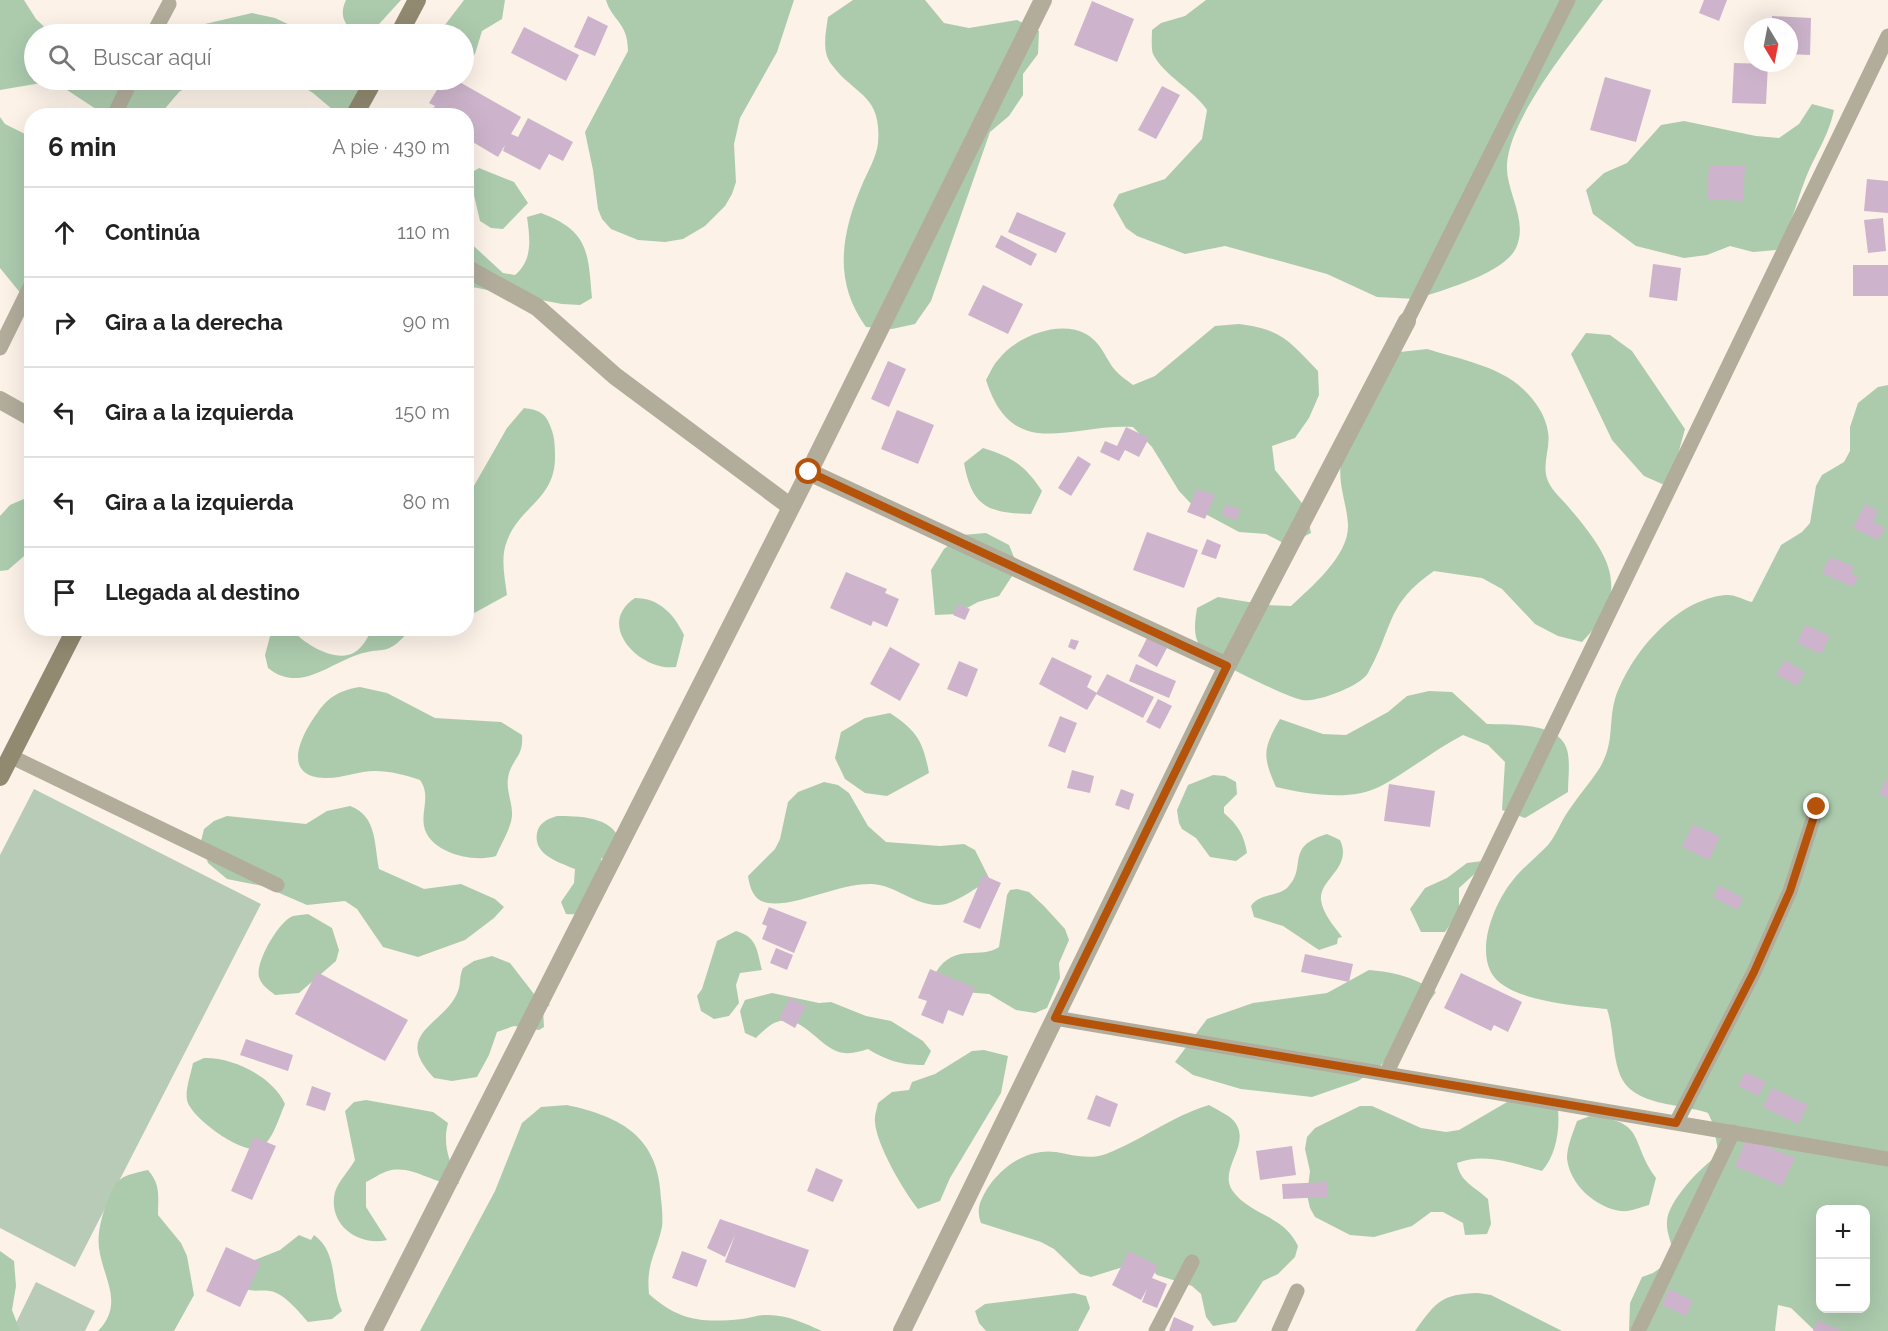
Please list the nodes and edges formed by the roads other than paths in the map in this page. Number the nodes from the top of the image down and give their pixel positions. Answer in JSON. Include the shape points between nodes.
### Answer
{"nodes":[{"id":1,"x":417,"y":0,"type":"edge"},
{"id":2,"x":1043,"y":0,"type":"edge"},
{"id":3,"x":1568,"y":0,"type":"edge"},
{"id":4,"x":168,"y":4,"type":"dead end"},
{"id":5,"x":158,"y":24,"type":"edge"},
{"id":6,"x":404,"y":24,"type":"edge"},
{"id":7,"x":1888,"y":36,"type":"edge"},
{"id":8,"x":126,"y":90,"type":"edge"},
{"id":9,"x":368,"y":90,"type":"edge"},
{"id":10,"x":118,"y":108,"type":"edge"},
{"id":11,"x":358,"y":108,"type":"edge"},
{"id":12,"x":474,"y":272,"type":"edge"},
{"id":13,"x":24,"y":299,"type":"edge"},
{"id":14,"x":1407,"y":321,"type":"joint"},
{"id":15,"x":0,"y":348,"type":"edge"},
{"id":16,"x":0,"y":400,"type":"edge"},
{"id":17,"x":24,"y":414,"type":"edge"},
{"id":18,"x":809,"y":472,"type":"junction"},
{"id":19,"x":791,"y":507,"type":"junction"},
{"id":20,"x":72,"y":636,"type":"edge"},
{"id":21,"x":1227,"y":666,"type":"junction"},
{"id":22,"x":10,"y":756,"type":"junction"},
{"id":23,"x":0,"y":777,"type":"edge"},
{"id":24,"x":1817,"y":807,"type":"dead end"},
{"id":25,"x":277,"y":885,"type":"dead end"},
{"id":26,"x":1055,"y":1018,"type":"junction"},
{"id":27,"x":1386,"y":1074,"type":"junction"},
{"id":28,"x":1676,"y":1123,"type":"junction"},
{"id":29,"x":1733,"y":1132,"type":"junction"},
{"id":30,"x":1888,"y":1159,"type":"edge"},
{"id":31,"x":1192,"y":1262,"type":"dead end"},
{"id":32,"x":1297,"y":1290,"type":"dead end"},
{"id":33,"x":373,"y":1331,"type":"edge"},
{"id":34,"x":902,"y":1331,"type":"edge"},
{"id":35,"x":1156,"y":1331,"type":"edge"},
{"id":36,"x":1279,"y":1331,"type":"edge"},
{"id":37,"x":1638,"y":1331,"type":"edge"}],
"edges":[{"from":1,"to":6,"type":"street"},
{"from":2,"to":18,"type":"street"},
{"from":3,"to":14,"type":"lane"},
{"from":4,"to":5,"type":"lane"},
{"from":7,"to":27,"type":"lane"},
{"from":8,"to":10,"type":"lane"},
{"from":9,"to":11,"type":"street"},
{"from":12,"to":19,"type":"street","via":[[537,307],[615,376]]},
{"from":13,"to":15,"type":"lane"},
{"from":14,"to":21,"type":"street"},
{"from":16,"to":17,"type":"street"},
{"from":18,"to":19,"type":"street"},
{"from":18,"to":21,"type":"street"},
{"from":19,"to":33,"type":"street"},
{"from":20,"to":22,"type":"street"},
{"from":21,"to":26,"type":"street"},
{"from":22,"to":23,"type":"street"},
{"from":22,"to":25,"type":"lane"},
{"from":24,"to":28,"type":"lane","via":[[1790,891],[1754,972]]},
{"from":26,"to":27,"type":"lane"},
{"from":26,"to":34,"type":"street"},
{"from":27,"to":28,"type":"lane"},
{"from":28,"to":29,"type":"lane"},
{"from":29,"to":30,"type":"lane"},
{"from":29,"to":37,"type":"lane"},
{"from":31,"to":35,"type":"lane"},
{"from":32,"to":36,"type":"lane"}]}
